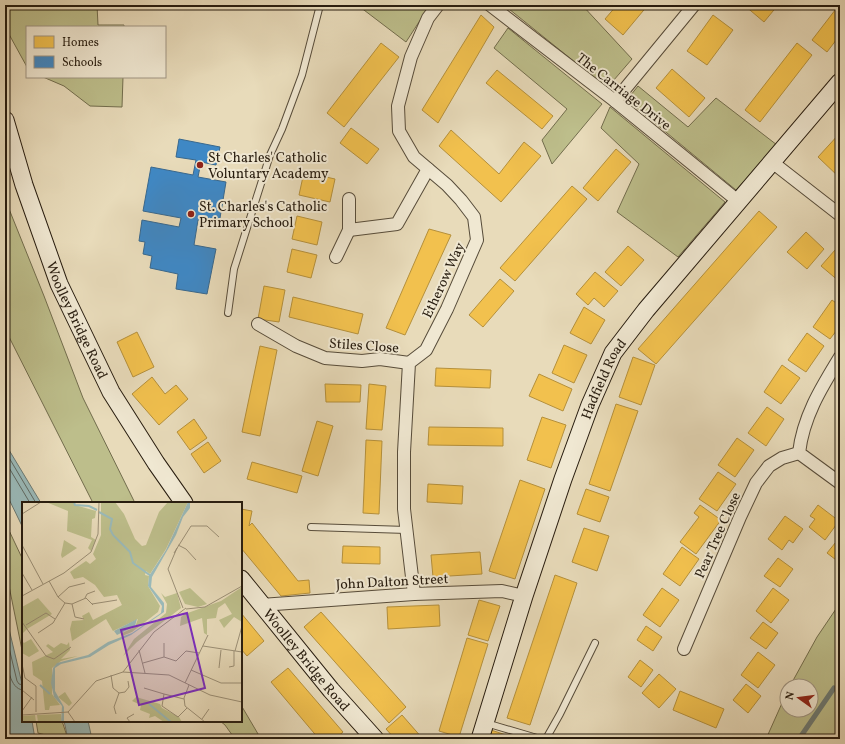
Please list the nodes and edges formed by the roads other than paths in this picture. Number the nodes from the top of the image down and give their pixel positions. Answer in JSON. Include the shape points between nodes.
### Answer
{"nodes":[{"id":1,"x":320,"y":5,"type":"edge"},
{"id":2,"x":438,"y":5,"type":"edge"},
{"id":3,"x":490,"y":5,"type":"edge"},
{"id":4,"x":694,"y":5,"type":"edge"},
{"id":5,"x":840,"y":82,"type":"edge"},
{"id":6,"x":615,"y":101,"type":"junction"},
{"id":7,"x":5,"y":120,"type":"edge"},
{"id":8,"x":772,"y":162,"type":"junction"},
{"id":9,"x":428,"y":168,"type":"junction"},
{"id":10,"x":349,"y":199,"type":"dead end"},
{"id":11,"x":738,"y":201,"type":"junction"},
{"id":12,"x":840,"y":215,"type":"edge"},
{"id":13,"x":349,"y":230,"type":"junction"},
{"id":14,"x":336,"y":257,"type":"dead end"},
{"id":15,"x":228,"y":313,"type":"dead end"},
{"id":16,"x":258,"y":324,"type":"dead end"},
{"id":17,"x":840,"y":357,"type":"edge"},
{"id":18,"x":409,"y":363,"type":"junction"},
{"id":19,"x":799,"y":453,"type":"junction"},
{"id":20,"x":840,"y":483,"type":"edge"},
{"id":21,"x":183,"y":502,"type":"edge"},
{"id":22,"x":311,"y":527,"type":"dead end"},
{"id":23,"x":406,"y":530,"type":"junction"},
{"id":24,"x":242,"y":580,"type":"edge"},
{"id":25,"x":414,"y":594,"type":"junction"},
{"id":26,"x":524,"y":596,"type":"junction"},
{"id":27,"x":261,"y":605,"type":"junction"},
{"id":28,"x":595,"y":643,"type":"dead end"},
{"id":29,"x":684,"y":649,"type":"dead end"},
{"id":30,"x":485,"y":722,"type":"junction"},
{"id":31,"x":375,"y":739,"type":"edge"},
{"id":32,"x":480,"y":739,"type":"edge"}],
"edges":[{"from":1,"to":15,"type":"lane","via":[[302,75],[270,155],[234,270]]},
{"from":2,"to":9,"type":"street","name":"Etherow Way","via":[[428,18],[412,57],[398,106],[399,131],[414,156]]},
{"from":3,"to":6,"type":"street","name":"The Carriage Drive"},
{"from":4,"to":6,"type":"street"},
{"from":5,"to":8,"type":"street","name":"Hadfield Road"},
{"from":6,"to":11,"type":"street","name":"The Carriage Drive"},
{"from":7,"to":21,"type":"street","name":"Woolley Bridge Road","via":[[24,185],[59,284],[111,392]]},
{"from":8,"to":11,"type":"street","name":"Hadfield Road"},
{"from":8,"to":12,"type":"street"},
{"from":9,"to":13,"type":"street","via":[[397,224]]},
{"from":9,"to":18,"type":"street","name":"Etherow Way","via":[[461,200],[474,217],[477,240],[447,310],[426,350]]},
{"from":10,"to":13,"type":"street"},
{"from":11,"to":26,"type":"street","name":"Hadfield Road","via":[[646,310],[613,354],[590,405]]},
{"from":13,"to":14,"type":"street"},
{"from":16,"to":18,"type":"street","name":"Stiles Close","via":[[296,346],[325,358],[362,361],[380,359]]},
{"from":17,"to":19,"type":"street","via":[[823,384],[804,424]]},
{"from":18,"to":23,"type":"street","via":[[404,452]]},
{"from":19,"to":20,"type":"street"},
{"from":19,"to":29,"type":"street","name":"Pear Tree Close","via":[[782,458],[769,466],[756,484]]},
{"from":22,"to":23,"type":"lane"},
{"from":23,"to":25,"type":"street"},
{"from":24,"to":27,"type":"street","name":"Woolley Bridge Road"},
{"from":25,"to":26,"type":"street","name":"John Dalton Street","via":[[502,591]]},
{"from":25,"to":27,"type":"street","name":"John Dalton Street"},
{"from":26,"to":30,"type":"street","name":"Hadfield Road"},
{"from":27,"to":31,"type":"street","name":"Woolley Bridge Road"},
{"from":28,"to":30,"type":"lane","via":[[547,737],[536,738]]},
{"from":30,"to":32,"type":"street","name":"Hadfield Road"}]}
